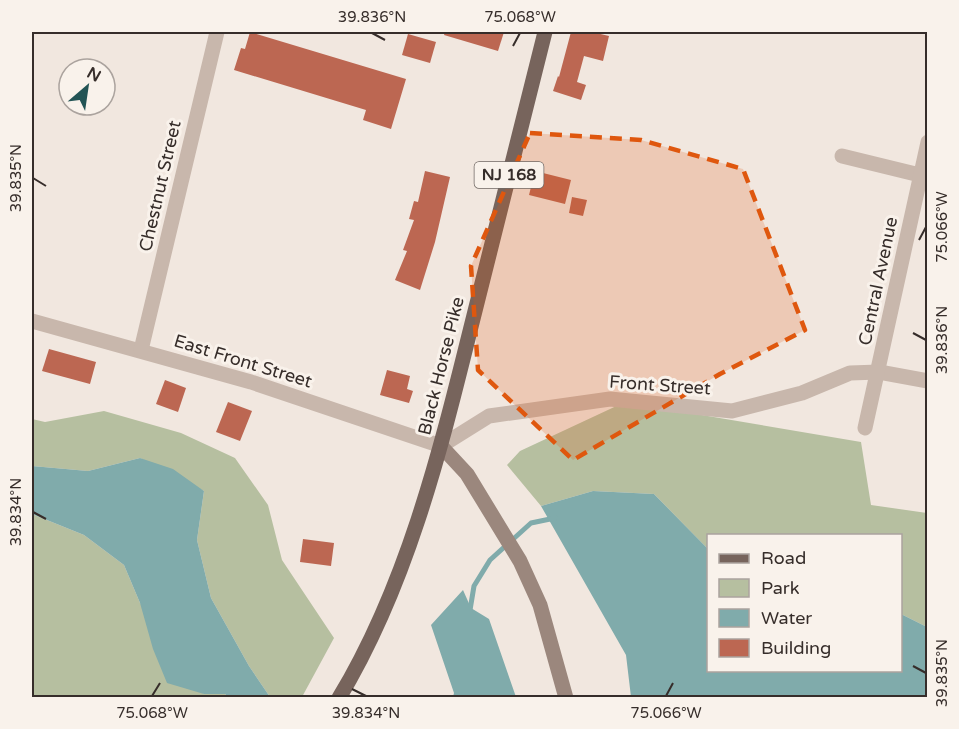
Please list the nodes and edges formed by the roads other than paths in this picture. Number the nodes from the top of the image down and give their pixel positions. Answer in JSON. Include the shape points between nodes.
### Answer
{"nodes":[{"id":1,"x":217,"y":32,"type":"edge"},
{"id":2,"x":545,"y":32,"type":"edge"},
{"id":3,"x":927,"y":142,"type":"edge"},
{"id":4,"x":842,"y":156,"type":"dead end"},
{"id":5,"x":924,"y":176,"type":"edge"},
{"id":6,"x":32,"y":321,"type":"edge"},
{"id":7,"x":141,"y":350,"type":"junction"},
{"id":8,"x":879,"y":372,"type":"junction"},
{"id":9,"x":927,"y":381,"type":"edge"},
{"id":10,"x":865,"y":428,"type":"dead end"},
{"id":11,"x":441,"y":447,"type":"junction"},
{"id":12,"x":339,"y":698,"type":"edge"},
{"id":13,"x":566,"y":698,"type":"edge"}],
"edges":[{"from":1,"to":7,"type":"street","name":"Chestnut Street"},
{"from":2,"to":11,"type":"main road","name":"Black Horse Pike","number":"NJ 168"},
{"from":3,"to":5,"type":"street","name":"Central Avenue"},
{"from":4,"to":5,"type":"street"},
{"from":5,"to":8,"type":"street","name":"Central Avenue"},
{"from":6,"to":7,"type":"street","name":"East Front Street"},
{"from":7,"to":11,"type":"street","name":"East Front Street","via":[[250,382]]},
{"from":8,"to":9,"type":"street","name":"Front Street"},
{"from":8,"to":10,"type":"street","name":"Central Avenue"},
{"from":8,"to":11,"type":"street","name":"Front Street","via":[[850,373],[802,393],[732,411],[610,399],[489,416]]},
{"from":11,"to":12,"type":"main road","name":"Black Horse Pike","number":"NJ 168","via":[[401,566],[359,664]]},
{"from":11,"to":13,"type":"main road","via":[[467,474],[520,561],[540,605]]}]}
